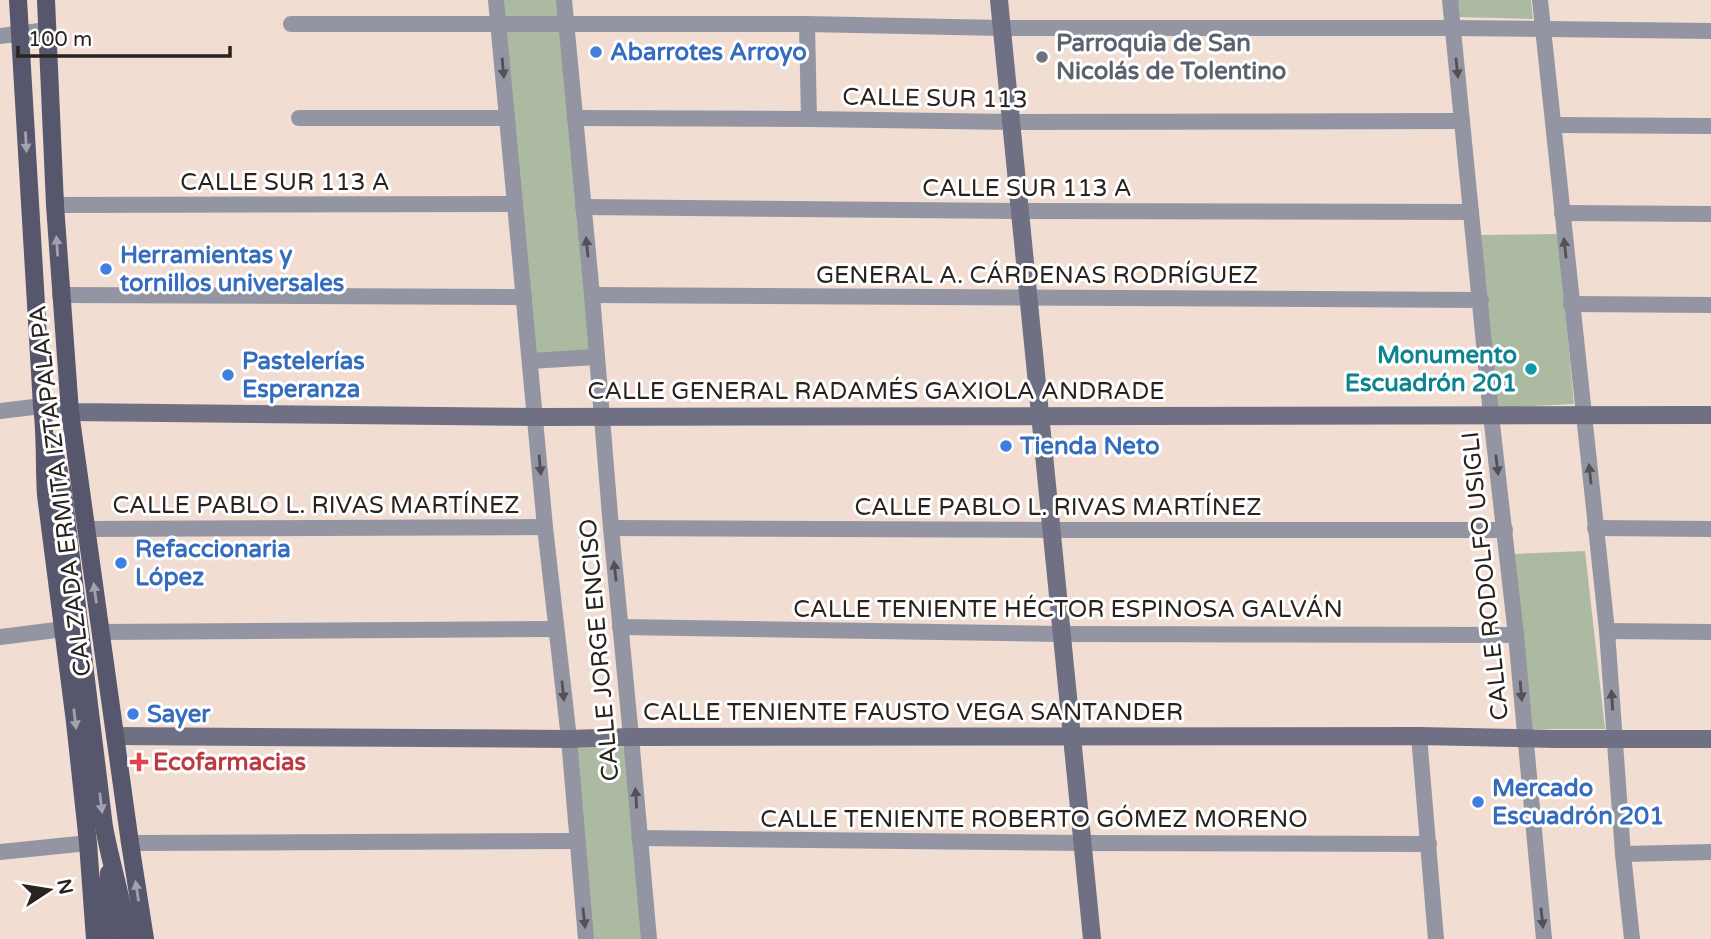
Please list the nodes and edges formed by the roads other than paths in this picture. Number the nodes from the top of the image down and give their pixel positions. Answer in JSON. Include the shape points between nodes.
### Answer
{"nodes":[{"id":1,"x":18,"y":0,"type":"edge"},
{"id":2,"x":46,"y":0,"type":"edge"},
{"id":3,"x":496,"y":0,"type":"edge"},
{"id":4,"x":564,"y":0,"type":"edge"},
{"id":5,"x":999,"y":0,"type":"edge"},
{"id":6,"x":1450,"y":0,"type":"edge"},
{"id":7,"x":1540,"y":0,"type":"edge"},
{"id":8,"x":291,"y":24,"type":"dead end"},
{"id":9,"x":567,"y":24,"type":"junction"},
{"id":10,"x":807,"y":24,"type":"junction"},
{"id":11,"x":499,"y":25,"type":"junction"},
{"id":12,"x":1002,"y":28,"type":"junction"},
{"id":13,"x":1452,"y":28,"type":"junction"},
{"id":14,"x":1542,"y":28,"type":"junction"},
{"id":15,"x":47,"y":30,"type":"junction"},
{"id":16,"x":1711,"y":31,"type":"edge"},
{"id":17,"x":19,"y":34,"type":"junction"},
{"id":18,"x":0,"y":36,"type":"edge"},
{"id":19,"x":50,"y":96,"type":"junction"},
{"id":20,"x":23,"y":97,"type":"junction"},
{"id":21,"x":299,"y":118,"type":"dead end"},
{"id":22,"x":507,"y":118,"type":"junction"},
{"id":23,"x":575,"y":118,"type":"junction"},
{"id":24,"x":809,"y":119,"type":"junction"},
{"id":25,"x":1462,"y":121,"type":"junction"},
{"id":26,"x":1012,"y":122,"type":"junction"},
{"id":27,"x":1554,"y":125,"type":"junction"},
{"id":28,"x":1711,"y":126,"type":"edge"},
{"id":29,"x":515,"y":204,"type":"junction"},
{"id":30,"x":55,"y":205,"type":"junction"},
{"id":31,"x":583,"y":207,"type":"junction"},
{"id":32,"x":1020,"y":211,"type":"junction"},
{"id":33,"x":1471,"y":212,"type":"junction"},
{"id":34,"x":1562,"y":213,"type":"junction"},
{"id":35,"x":1711,"y":214,"type":"edge"},
{"id":36,"x":61,"y":295,"type":"junction"},
{"id":37,"x":592,"y":295,"type":"junction"},
{"id":38,"x":524,"y":297,"type":"junction"},
{"id":39,"x":1028,"y":298,"type":"junction"},
{"id":40,"x":1481,"y":300,"type":"junction"},
{"id":41,"x":1571,"y":304,"type":"junction"},
{"id":42,"x":1711,"y":304,"type":"edge"},
{"id":43,"x":596,"y":357,"type":"junction"},
{"id":44,"x":530,"y":361,"type":"junction"},
{"id":45,"x":42,"y":406,"type":"junction"},
{"id":46,"x":0,"y":411,"type":"edge"},
{"id":47,"x":70,"y":412,"type":"junction"},
{"id":48,"x":1584,"y":414,"type":"junction"},
{"id":49,"x":1040,"y":415,"type":"junction"},
{"id":50,"x":1491,"y":415,"type":"junction"},
{"id":51,"x":1711,"y":415,"type":"edge"},
{"id":52,"x":602,"y":416,"type":"junction"},
{"id":53,"x":535,"y":417,"type":"junction"},
{"id":54,"x":46,"y":432,"type":"junction"},
{"id":55,"x":545,"y":527,"type":"junction"},
{"id":56,"x":611,"y":528,"type":"junction"},
{"id":57,"x":1595,"y":528,"type":"junction"},
{"id":58,"x":86,"y":529,"type":"junction"},
{"id":59,"x":1711,"y":529,"type":"edge"},
{"id":60,"x":1052,"y":530,"type":"junction"},
{"id":61,"x":1505,"y":530,"type":"junction"},
{"id":62,"x":620,"y":627,"type":"junction"},
{"id":63,"x":64,"y":629,"type":"junction"},
{"id":64,"x":556,"y":629,"type":"junction"},
{"id":65,"x":1606,"y":631,"type":"junction"},
{"id":66,"x":101,"y":632,"type":"junction"},
{"id":67,"x":1711,"y":632,"type":"edge"},
{"id":68,"x":1062,"y":634,"type":"junction"},
{"id":69,"x":1516,"y":635,"type":"junction"},
{"id":70,"x":0,"y":637,"type":"edge"},
{"id":71,"x":115,"y":736,"type":"junction"},
{"id":72,"x":1419,"y":736,"type":"junction"},
{"id":73,"x":631,"y":737,"type":"junction"},
{"id":74,"x":1072,"y":737,"type":"junction"},
{"id":75,"x":1525,"y":738,"type":"junction"},
{"id":76,"x":569,"y":739,"type":"junction"},
{"id":77,"x":1615,"y":739,"type":"junction"},
{"id":78,"x":1711,"y":739,"type":"edge"},
{"id":79,"x":125,"y":806,"type":"junction"},
{"id":80,"x":639,"y":838,"type":"junction"},
{"id":81,"x":577,"y":841,"type":"junction"},
{"id":82,"x":88,"y":843,"type":"junction"},
{"id":83,"x":130,"y":843,"type":"junction"},
{"id":84,"x":1082,"y":843,"type":"junction"},
{"id":85,"x":1429,"y":844,"type":"junction"},
{"id":86,"x":0,"y":852,"type":"edge"},
{"id":87,"x":1711,"y":852,"type":"edge"},
{"id":88,"x":1623,"y":854,"type":"junction"},
{"id":89,"x":95,"y":939,"type":"edge"},
{"id":90,"x":110,"y":939,"type":"edge"},
{"id":91,"x":128,"y":939,"type":"edge"},
{"id":92,"x":145,"y":939,"type":"edge"},
{"id":93,"x":586,"y":939,"type":"edge"},
{"id":94,"x":649,"y":939,"type":"edge"},
{"id":95,"x":1092,"y":939,"type":"edge"},
{"id":96,"x":1436,"y":939,"type":"edge"},
{"id":97,"x":1544,"y":939,"type":"edge"},
{"id":98,"x":1632,"y":939,"type":"edge"}],
"edges":[{"from":1,"to":17,"type":"main road","name":"CALZADA ERMITA IZTAPALAPA"},
{"from":2,"to":15,"type":"main road","name":"CALZADA ERMITA IZTAPALAPA"},
{"from":3,"to":11,"type":"street","name":"CALLE JORGE ENCISO"},
{"from":4,"to":9,"type":"street","name":"CALLE JORGE ENCISO"},
{"from":5,"to":12,"type":"street"},
{"from":6,"to":13,"type":"street","name":"CALLE RODOLFO USIGLI"},
{"from":7,"to":14,"type":"street"},
{"from":8,"to":11,"type":"street"},
{"from":9,"to":10,"type":"street"},
{"from":9,"to":11,"type":"street"},
{"from":9,"to":23,"type":"street","name":"CALLE JORGE ENCISO"},
{"from":10,"to":12,"type":"street"},
{"from":10,"to":24,"type":"street"},
{"from":11,"to":22,"type":"street","name":"CALLE JORGE ENCISO","one_way":true},
{"from":12,"to":13,"type":"street"},
{"from":12,"to":26,"type":"street"},
{"from":13,"to":14,"type":"street"},
{"from":13,"to":25,"type":"street","name":"CALLE RODOLFO USIGLI","one_way":true},
{"from":14,"to":16,"type":"street"},
{"from":14,"to":27,"type":"street"},
{"from":15,"to":17,"type":"street"},
{"from":15,"to":19,"type":"main road","name":"CALZADA ERMITA IZTAPALAPA"},
{"from":17,"to":18,"type":"street"},
{"from":17,"to":20,"type":"main road","name":"CALZADA ERMITA IZTAPALAPA"},
{"from":19,"to":20,"type":"main road"},
{"from":19,"to":30,"type":"main road","name":"CALZADA ERMITA IZTAPALAPA"},
{"from":20,"to":45,"type":"main road","name":"CALZADA ERMITA IZTAPALAPA","one_way":true},
{"from":21,"to":22,"type":"street"},
{"from":22,"to":29,"type":"street","name":"CALLE JORGE ENCISO"},
{"from":23,"to":24,"type":"street","name":"CALLE SUR 113"},
{"from":23,"to":31,"type":"street","name":"CALLE JORGE ENCISO"},
{"from":24,"to":26,"type":"street","name":"CALLE SUR 113"},
{"from":25,"to":26,"type":"street","name":"CALLE SUR 113"},
{"from":25,"to":33,"type":"street","name":"CALLE RODOLFO USIGLI"},
{"from":26,"to":32,"type":"street"},
{"from":27,"to":28,"type":"street"},
{"from":27,"to":34,"type":"street"},
{"from":29,"to":30,"type":"street","name":"CALLE SUR 113 A"},
{"from":29,"to":38,"type":"street","name":"CALLE JORGE ENCISO"},
{"from":36,"to":30,"type":"main road","name":"CALZADA ERMITA IZTAPALAPA","one_way":true},
{"from":31,"to":32,"type":"street","name":"CALLE SUR 113 A"},
{"from":37,"to":31,"type":"street","name":"CALLE JORGE ENCISO","one_way":true},
{"from":32,"to":33,"type":"street","name":"CALLE SUR 113 A"},
{"from":32,"to":39,"type":"street"},
{"from":33,"to":40,"type":"street","name":"CALLE RODOLFO USIGLI"},
{"from":34,"to":35,"type":"street"},
{"from":41,"to":34,"type":"street","one_way":true},
{"from":36,"to":38,"type":"street"},
{"from":36,"to":47,"type":"main road","name":"CALZADA ERMITA IZTAPALAPA"},
{"from":37,"to":39,"type":"street","name":"GENERAL A. CÁRDENAS RODRÍGUEZ"},
{"from":37,"to":43,"type":"street","name":"CALLE JORGE ENCISO"},
{"from":38,"to":44,"type":"street","name":"CALLE JORGE ENCISO"},
{"from":39,"to":40,"type":"street","name":"GENERAL A. CÁRDENAS RODRÍGUEZ"},
{"from":39,"to":49,"type":"street"},
{"from":40,"to":50,"type":"street","name":"CALLE RODOLFO USIGLI"},
{"from":41,"to":42,"type":"street"},
{"from":41,"to":48,"type":"street"},
{"from":43,"to":44,"type":"street"},
{"from":43,"to":52,"type":"street","name":"CALLE JORGE ENCISO"},
{"from":44,"to":53,"type":"street","name":"CALLE JORGE ENCISO"},
{"from":45,"to":46,"type":"street"},
{"from":45,"to":47,"type":"street","name":"CALLE GENERAL RADAMÉS GAXIOLA ANDRADE"},
{"from":45,"to":54,"type":"main road","name":"CALZADA ERMITA IZTAPALAPA"},
{"from":47,"to":53,"type":"street","name":"CALLE GENERAL RADAMÉS GAXIOLA ANDRADE"},
{"from":47,"to":58,"type":"main road","name":"CALZADA ERMITA IZTAPALAPA"},
{"from":48,"to":50,"type":"street","name":"CALLE GENERAL RADAMÉS GAXIOLA ANDRADE"},
{"from":48,"to":51,"type":"street","name":"CALLE GENERAL RADAMÉS GAXIOLA ANDRADE"},
{"from":57,"to":48,"type":"street","one_way":true},
{"from":49,"to":50,"type":"street","name":"CALLE GENERAL RADAMÉS GAXIOLA ANDRADE"},
{"from":49,"to":52,"type":"street","name":"CALLE GENERAL RADAMÉS GAXIOLA ANDRADE"},
{"from":49,"to":60,"type":"street"},
{"from":50,"to":61,"type":"street","name":"CALLE RODOLFO USIGLI","one_way":true},
{"from":52,"to":53,"type":"street","name":"CALLE GENERAL RADAMÉS GAXIOLA ANDRADE"},
{"from":52,"to":56,"type":"street","name":"CALLE JORGE ENCISO"},
{"from":53,"to":55,"type":"street","name":"CALLE JORGE ENCISO","one_way":true},
{"from":54,"to":63,"type":"main road","name":"CALZADA ERMITA IZTAPALAPA","via":[[46,495]]},
{"from":54,"to":91,"type":"main road","name":"CALZADA ERMITA IZTAPALAPA","one_way":true,"via":[[63,492],[104,827]]},
{"from":55,"to":58,"type":"street","name":"CALLE PABLO L. RIVAS MARTÍNEZ"},
{"from":55,"to":64,"type":"street","name":"CALLE JORGE ENCISO"},
{"from":56,"to":60,"type":"street","name":"CALLE PABLO L. RIVAS MARTÍNEZ"},
{"from":62,"to":56,"type":"street","name":"CALLE JORGE ENCISO","one_way":true},
{"from":57,"to":59,"type":"street"},
{"from":57,"to":65,"type":"street"},
{"from":66,"to":58,"type":"main road","name":"CALZADA ERMITA IZTAPALAPA","one_way":true},
{"from":60,"to":61,"type":"street","name":"CALLE PABLO L. RIVAS MARTÍNEZ"},
{"from":60,"to":68,"type":"street"},
{"from":61,"to":69,"type":"street","name":"CALLE RODOLFO USIGLI"},
{"from":62,"to":68,"type":"street","name":"CALLE TENIENTE HÉCTOR ESPINOSA GALVÁN"},
{"from":62,"to":73,"type":"street","name":"CALLE JORGE ENCISO"},
{"from":63,"to":70,"type":"street"},
{"from":63,"to":82,"type":"main road","name":"CALZADA ERMITA IZTAPALAPA","one_way":true},
{"from":64,"to":66,"type":"street"},
{"from":64,"to":76,"type":"street","name":"CALLE JORGE ENCISO","one_way":true},
{"from":65,"to":67,"type":"street"},
{"from":77,"to":65,"type":"street","one_way":true},
{"from":66,"to":71,"type":"main road","name":"CALZADA ERMITA IZTAPALAPA"},
{"from":68,"to":69,"type":"street","name":"CALLE TENIENTE HÉCTOR ESPINOSA GALVÁN"},
{"from":68,"to":74,"type":"street"},
{"from":69,"to":75,"type":"street","name":"CALLE RODOLFO USIGLI","one_way":true},
{"from":71,"to":76,"type":"street","name":"CALLE TENIENTE FAUSTO VEGA SANTANDER"},
{"from":71,"to":79,"type":"main road","name":"CALZADA ERMITA IZTAPALAPA"},
{"from":72,"to":74,"type":"street","name":"CALLE TENIENTE FAUSTO VEGA SANTANDER"},
{"from":72,"to":75,"type":"street","name":"CALLE TENIENTE FAUSTO VEGA SANTANDER"},
{"from":72,"to":85,"type":"street"},
{"from":73,"to":74,"type":"street","name":"CALLE TENIENTE FAUSTO VEGA SANTANDER"},
{"from":73,"to":76,"type":"street","name":"CALLE TENIENTE FAUSTO VEGA SANTANDER"},
{"from":80,"to":73,"type":"street","name":"CALLE JORGE ENCISO","one_way":true},
{"from":74,"to":84,"type":"street"},
{"from":75,"to":77,"type":"street","name":"CALLE TENIENTE FAUSTO VEGA SANTANDER"},
{"from":75,"to":97,"type":"street","name":"CALLE RODOLFO USIGLI","one_way":true},
{"from":76,"to":81,"type":"street","name":"CALLE JORGE ENCISO"},
{"from":77,"to":78,"type":"street","name":"CALLE TENIENTE FAUSTO VEGA SANTANDER"},
{"from":77,"to":88,"type":"street"},
{"from":79,"to":83,"type":"main road","name":"CALZADA ERMITA IZTAPALAPA"},
{"from":79,"to":90,"type":"main road","name":"CALZADA ERMITA IZTAPALAPA","via":[[107,883]]},
{"from":80,"to":84,"type":"street","name":"CALLE TENIENTE ROBERTO GÓMEZ MORENO"},
{"from":80,"to":94,"type":"street","name":"CALLE JORGE ENCISO"},
{"from":81,"to":83,"type":"street"},
{"from":81,"to":93,"type":"street","name":"CALLE JORGE ENCISO","one_way":true},
{"from":82,"to":86,"type":"street"},
{"from":82,"to":89,"type":"main road","name":"CALZADA ERMITA IZTAPALAPA"},
{"from":92,"to":83,"type":"main road","name":"CALZADA ERMITA IZTAPALAPA","one_way":true},
{"from":84,"to":85,"type":"street","name":"CALLE TENIENTE ROBERTO GÓMEZ MORENO"},
{"from":84,"to":95,"type":"street"},
{"from":85,"to":96,"type":"street"},
{"from":87,"to":88,"type":"street"},
{"from":88,"to":98,"type":"street"}]}
